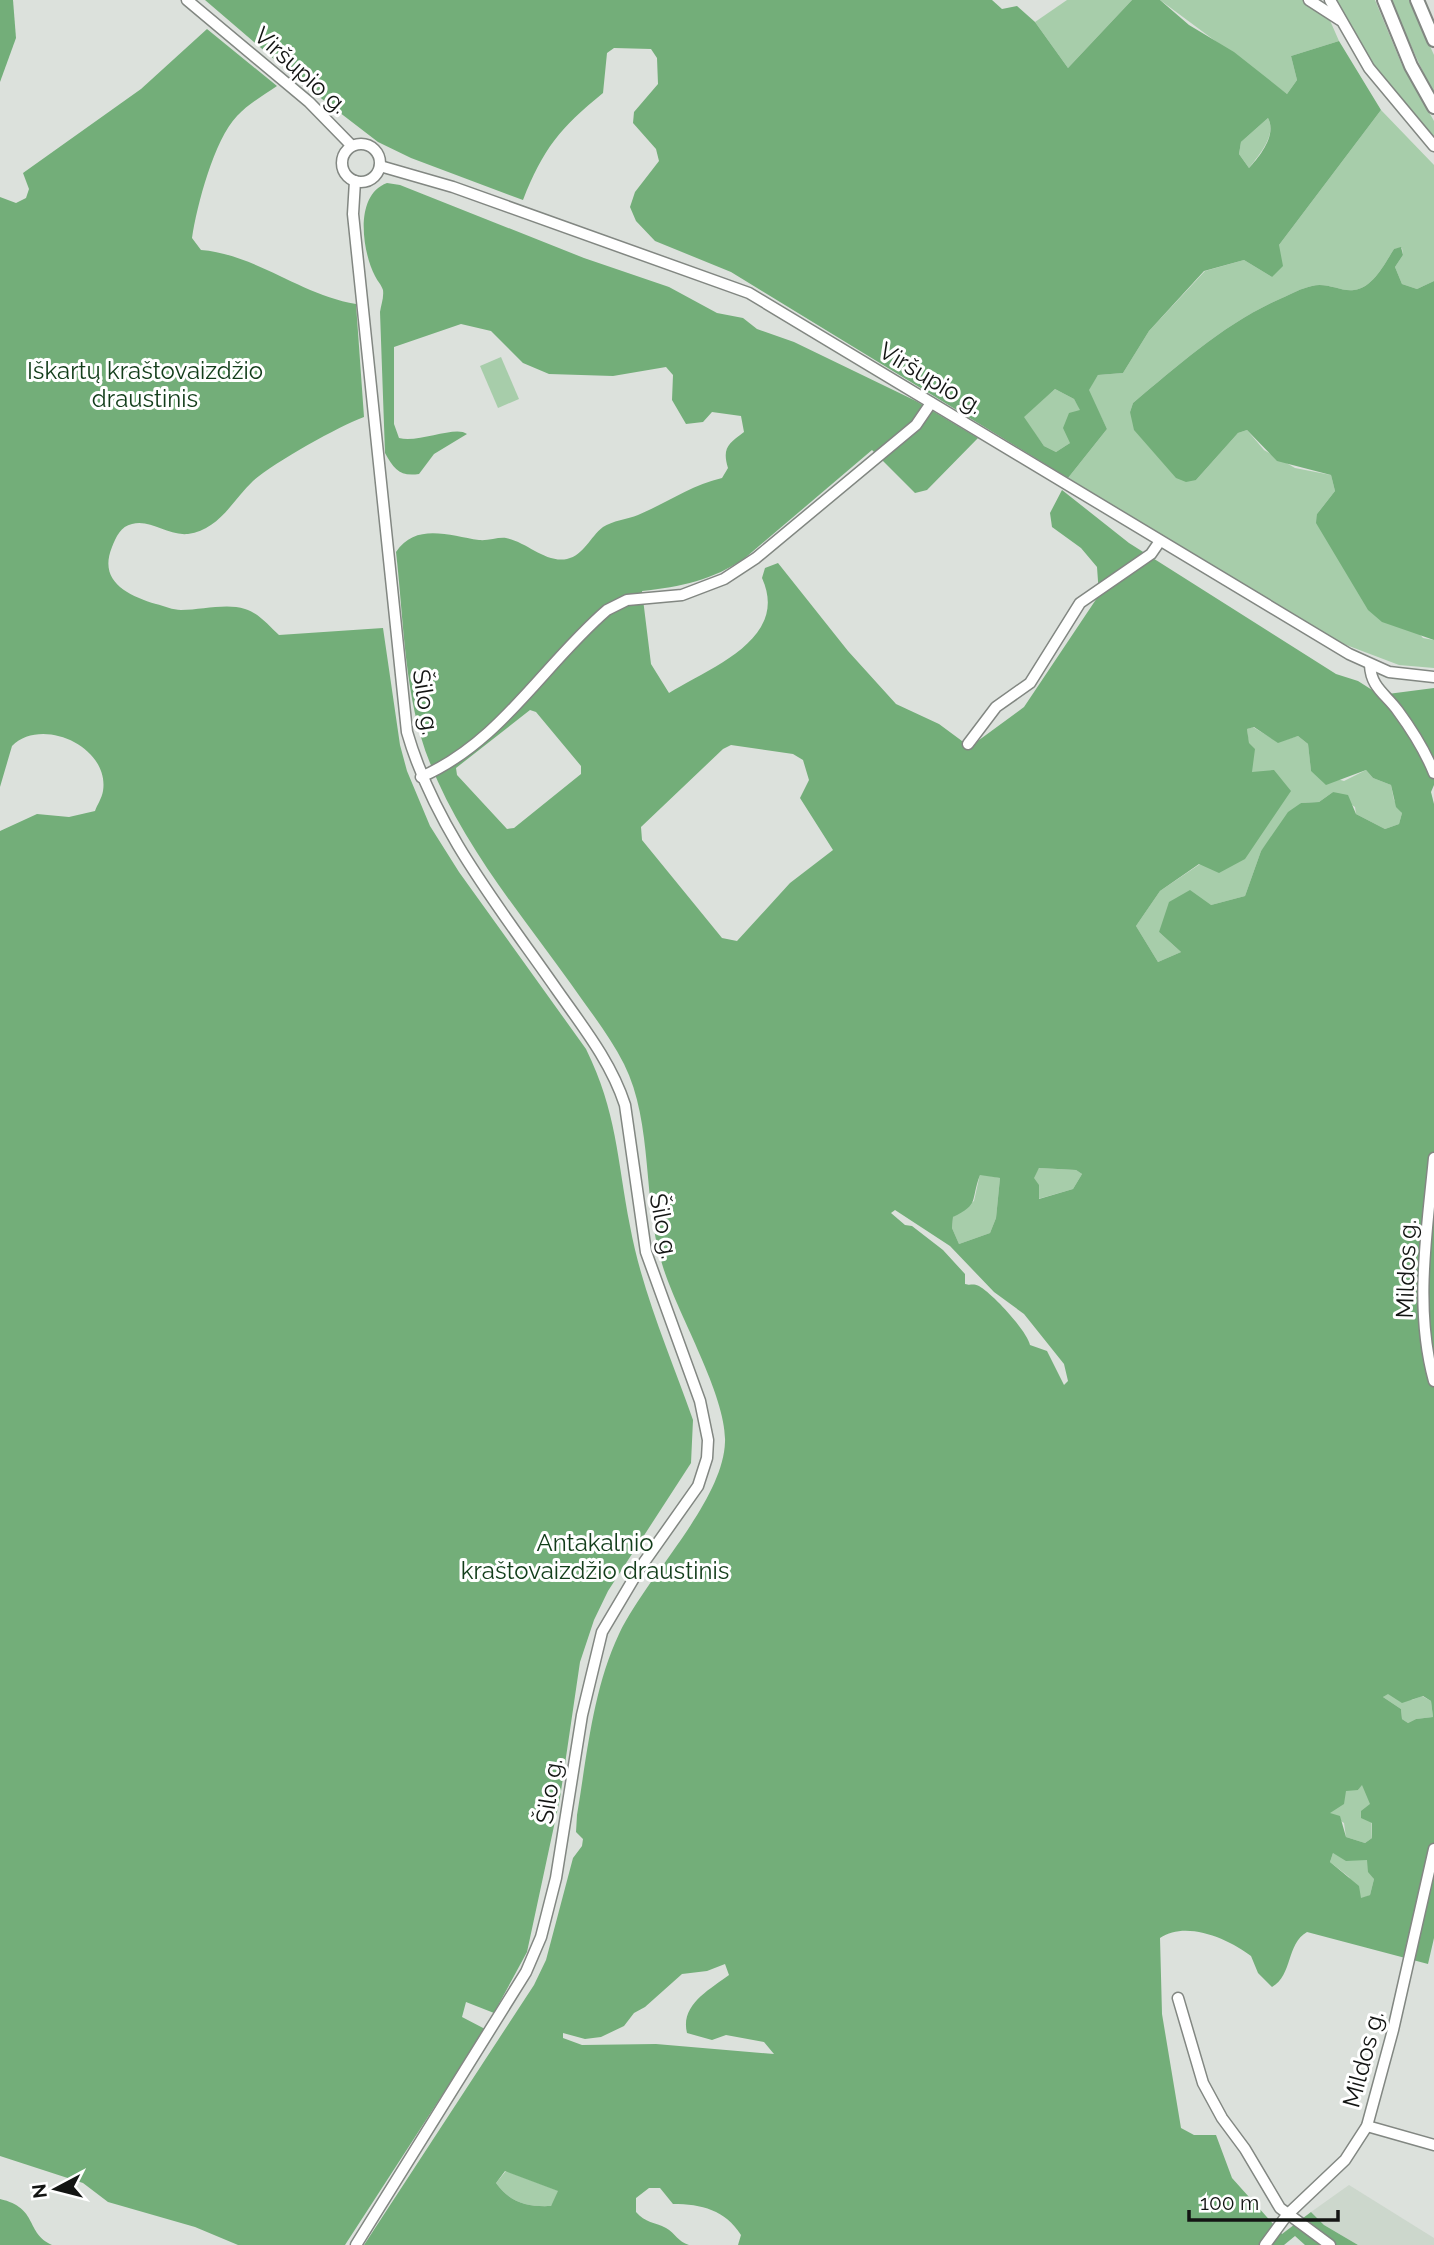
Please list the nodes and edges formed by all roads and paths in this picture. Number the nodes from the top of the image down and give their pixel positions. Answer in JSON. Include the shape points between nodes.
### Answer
{"nodes":[{"id":1,"x":187,"y":0,"type":"edge"},
{"id":2,"x":1309,"y":0,"type":"edge"},
{"id":3,"x":1331,"y":0,"type":"edge"},
{"id":4,"x":1384,"y":0,"type":"edge"},
{"id":5,"x":1417,"y":0,"type":"edge"},
{"id":6,"x":1340,"y":20,"type":"junction"},
{"id":7,"x":1434,"y":40,"type":"edge"},
{"id":8,"x":1434,"y":107,"type":"edge"},
{"id":9,"x":351,"y":145,"type":"junction"},
{"id":10,"x":1434,"y":146,"type":"edge"},
{"id":11,"x":380,"y":166,"type":"junction"},
{"id":12,"x":355,"y":181,"type":"junction"},
{"id":13,"x":932,"y":403,"type":"junction"},
{"id":14,"x":1160,"y":541,"type":"junction"},
{"id":15,"x":1370,"y":666,"type":"junction"},
{"id":16,"x":1434,"y":677,"type":"edge"},
{"id":17,"x":968,"y":744,"type":"dead end"},
{"id":18,"x":1434,"y":773,"type":"edge"},
{"id":19,"x":421,"y":777,"type":"junction"},
{"id":20,"x":1434,"y":1158,"type":"edge"},
{"id":21,"x":1434,"y":1381,"type":"edge"},
{"id":22,"x":1434,"y":1849,"type":"edge"},
{"id":23,"x":1178,"y":1998,"type":"dead end"},
{"id":24,"x":1367,"y":2126,"type":"junction"},
{"id":25,"x":1434,"y":2146,"type":"edge"},
{"id":26,"x":1287,"y":2215,"type":"junction"},
{"id":27,"x":356,"y":2245,"type":"edge"},
{"id":28,"x":1265,"y":2245,"type":"edge"},
{"id":29,"x":1330,"y":2245,"type":"edge"}],
"edges":[{"from":1,"to":9,"type":"street","name":"Viršupio g.","via":[[309,102]]},
{"from":2,"to":6,"type":"street"},
{"from":3,"to":6,"type":"street"},
{"from":4,"to":8,"type":"main road"},
{"from":5,"to":7,"type":"main road"},
{"from":6,"to":10,"type":"street","via":[[1369,68]]},
{"from":9,"to":11,"type":"street","name":"Viršupio g.","via":[[363,143],[374,149]]},
{"from":9,"to":12,"type":"street","name":"Viršupio g.","via":[[341,164]]},
{"from":11,"to":12,"type":"street","via":[[370,180]]},
{"from":11,"to":13,"type":"street","name":"Viršupio g.","via":[[730,284]]},
{"from":12,"to":19,"type":"street","name":"Šilo g.","via":[[353,214],[402,703]]},
{"from":13,"to":14,"type":"street","name":"Viršupio g."},
{"from":13,"to":19,"type":"street","via":[[916,425],[747,565],[693,592],[627,600],[607,610],[514,710],[467,751]]},
{"from":14,"to":15,"type":"street","name":"Viršupio g."},
{"from":14,"to":17,"type":"street","via":[[1151,554],[1080,603],[1030,683],[996,707]]},
{"from":15,"to":16,"type":"street","name":"Viršupio g."},
{"from":15,"to":18,"type":"street","via":[[1375,687],[1396,707]]},
{"from":19,"to":27,"type":"street","name":"Šilo g.","via":[[452,837],[618,1084],[646,1252],[700,1401],[708,1440],[698,1486],[602,1632],[582,1715],[556,1878],[535,1954]]},
{"from":20,"to":21,"type":"street","name":"Mildos g.","via":[[1424,1329]]},
{"from":22,"to":24,"type":"street","name":"Mildos g."},
{"from":23,"to":26,"type":"street","via":[[1212,2102]]},
{"from":24,"to":25,"type":"street"},
{"from":24,"to":26,"type":"street","name":"Mildos g.","via":[[1345,2160]]},
{"from":26,"to":28,"type":"street","name":"Mildos g."},
{"from":26,"to":29,"type":"street"}]}
